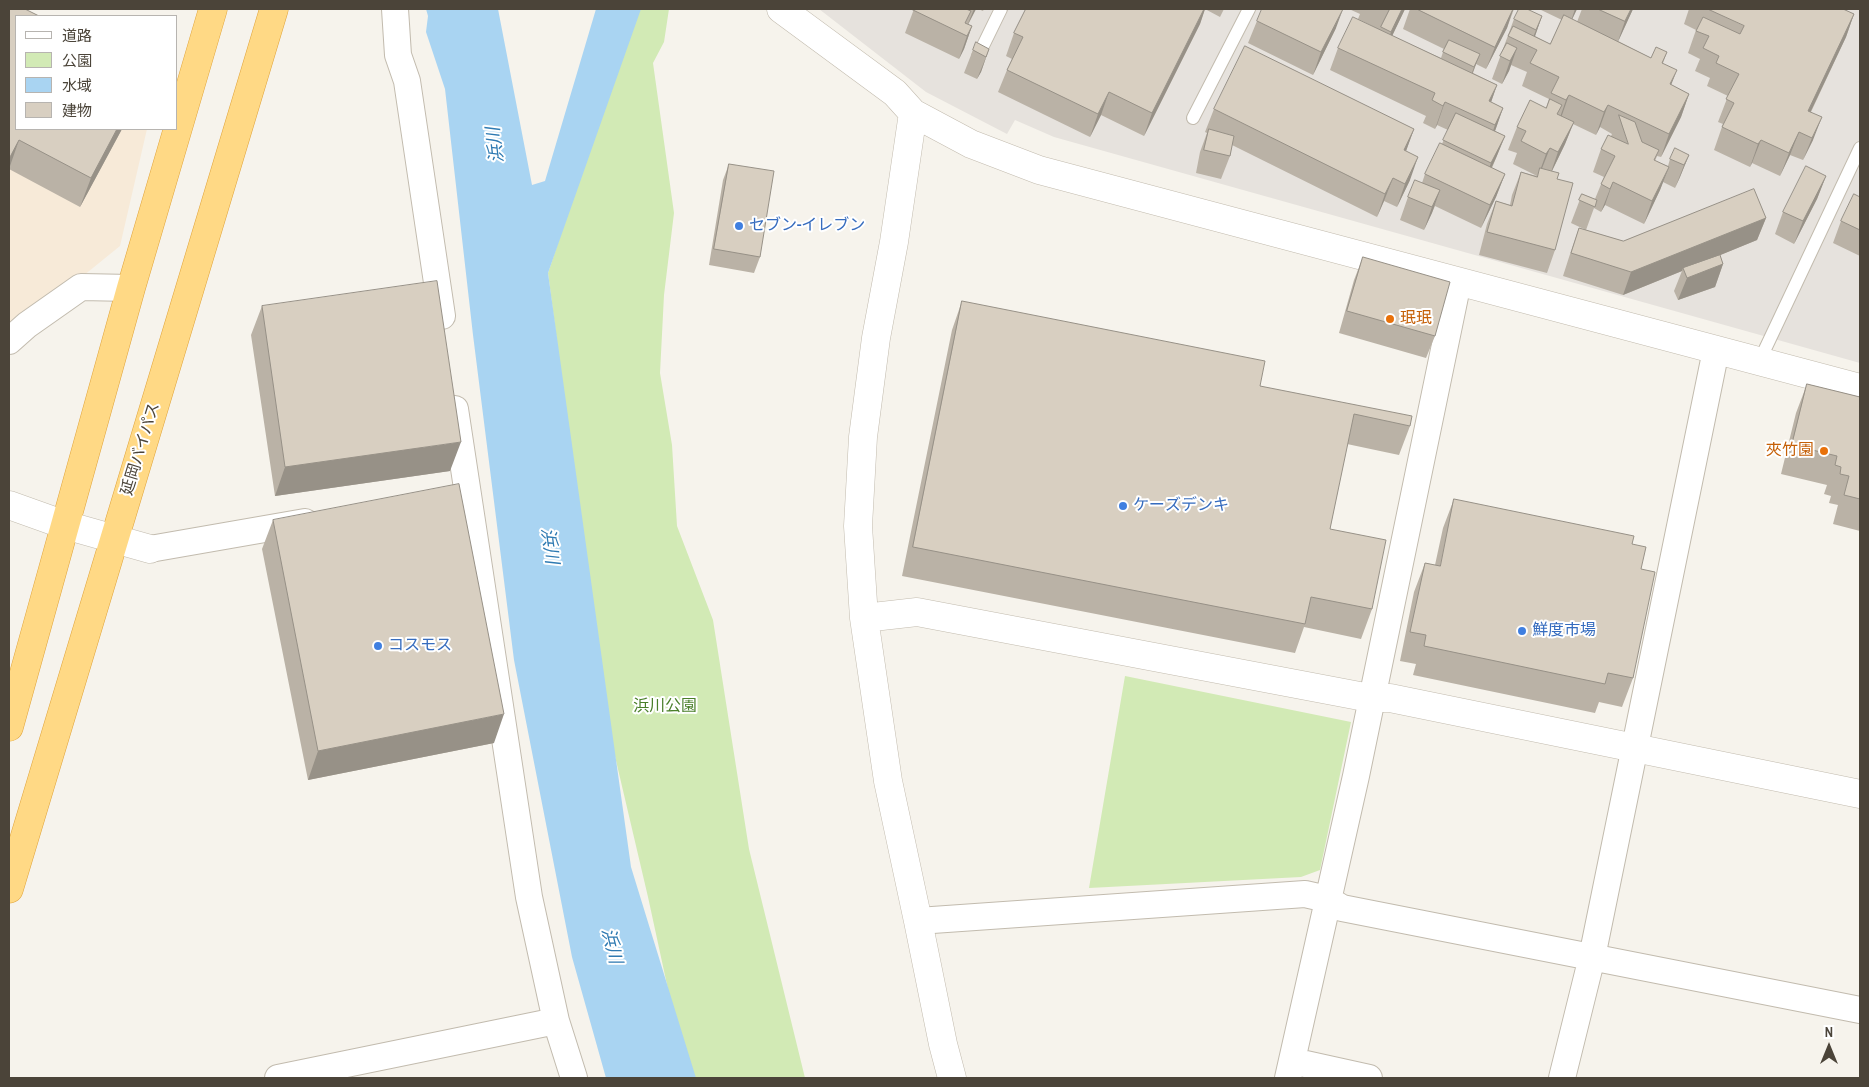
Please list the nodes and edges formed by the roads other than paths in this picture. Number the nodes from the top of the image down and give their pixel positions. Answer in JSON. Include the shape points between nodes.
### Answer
{"nodes":[{"id":1,"x":213,"y":9,"type":"edge"},
{"id":2,"x":274,"y":9,"type":"edge"},
{"id":3,"x":395,"y":9,"type":"edge"},
{"id":4,"x":781,"y":9,"type":"edge"},
{"id":5,"x":1001,"y":9,"type":"edge"},
{"id":6,"x":1249,"y":9,"type":"edge"},
{"id":7,"x":978,"y":56,"type":"edge"},
{"id":8,"x":913,"y":112,"type":"junction"},
{"id":9,"x":1193,"y":118,"type":"dead end"},
{"id":10,"x":178,"y":127,"type":"edge"},
{"id":11,"x":177,"y":130,"type":"edge"},
{"id":12,"x":1860,"y":148,"type":"edge"},
{"id":13,"x":1458,"y":282,"type":"junction"},
{"id":14,"x":130,"y":288,"type":"junction"},
{"id":15,"x":444,"y":336,"type":"edge"},
{"id":16,"x":9,"y":341,"type":"edge"},
{"id":17,"x":1716,"y":350,"type":"junction"},
{"id":18,"x":1759,"y":362,"type":"junction"},
{"id":19,"x":452,"y":386,"type":"edge"},
{"id":20,"x":1860,"y":388,"type":"edge"},
{"id":21,"x":9,"y":505,"type":"edge"},
{"id":22,"x":333,"y":517,"type":"edge"},
{"id":23,"x":65,"y":525,"type":"junction"},
{"id":24,"x":114,"y":538,"type":"junction"},
{"id":25,"x":150,"y":549,"type":"joint"},
{"id":26,"x":864,"y":618,"type":"junction"},
{"id":27,"x":1370,"y":698,"type":"junction"},
{"id":28,"x":9,"y":726,"type":"edge"},
{"id":29,"x":1635,"y":748,"type":"junction"},
{"id":30,"x":1860,"y":794,"type":"edge"},
{"id":31,"x":9,"y":888,"type":"edge"},
{"id":32,"x":1327,"y":899,"type":"junction"},
{"id":33,"x":918,"y":921,"type":"junction"},
{"id":34,"x":1592,"y":958,"type":"junction"},
{"id":35,"x":1860,"y":1010,"type":"edge"},
{"id":36,"x":556,"y":1021,"type":"junction"},
{"id":37,"x":1290,"y":1070,"type":"edge"},
{"id":38,"x":278,"y":1078,"type":"edge"},
{"id":39,"x":574,"y":1078,"type":"edge"},
{"id":40,"x":952,"y":1078,"type":"edge"},
{"id":41,"x":1368,"y":1078,"type":"edge"},
{"id":42,"x":1562,"y":1078,"type":"edge"}],
"edges":[{"from":1,"to":10,"type":"highway"},
{"from":2,"to":24,"type":"highway","name":"延岡バイパス"},
{"from":3,"to":15,"type":"street","via":[[398,55],[407,80]]},
{"from":4,"to":8,"type":"street","via":[[895,93]]},
{"from":5,"to":7,"type":"lane"},
{"from":6,"to":9,"type":"lane"},
{"from":8,"to":13,"type":"street","via":[[970,144],[1039,170]]},
{"from":8,"to":26,"type":"street","via":[[863,437],[858,526]]},
{"from":11,"to":14,"type":"highway"},
{"from":12,"to":18,"type":"lane"},
{"from":13,"to":17,"type":"street"},
{"from":13,"to":27,"type":"street"},
{"from":14,"to":16,"type":"street","via":[[80,287]]},
{"from":14,"to":23,"type":"highway"},
{"from":17,"to":18,"type":"street"},
{"from":17,"to":29,"type":"street"},
{"from":18,"to":20,"type":"street"},
{"from":19,"to":36,"type":"street","via":[[458,495],[529,897]]},
{"from":21,"to":23,"type":"street"},
{"from":22,"to":25,"type":"street"},
{"from":23,"to":24,"type":"street"},
{"from":23,"to":28,"type":"highway"},
{"from":24,"to":25,"type":"street"},
{"from":24,"to":31,"type":"highway","name":"延岡バイパス"},
{"from":26,"to":27,"type":"street","via":[[917,612]]},
{"from":26,"to":33,"type":"street","via":[[888,781]]},
{"from":27,"to":29,"type":"street","via":[[1390,698]]},
{"from":27,"to":32,"type":"street","via":[[1356,776]]},
{"from":29,"to":30,"type":"street"},
{"from":29,"to":34,"type":"street"},
{"from":32,"to":33,"type":"street","via":[[1305,894]]},
{"from":32,"to":34,"type":"street","via":[[1342,908]]},
{"from":32,"to":37,"type":"street"},
{"from":33,"to":40,"type":"street"},
{"from":34,"to":35,"type":"street"},
{"from":34,"to":42,"type":"street"},
{"from":36,"to":38,"type":"street"},
{"from":36,"to":39,"type":"street"},
{"from":37,"to":41,"type":"street"}]}
